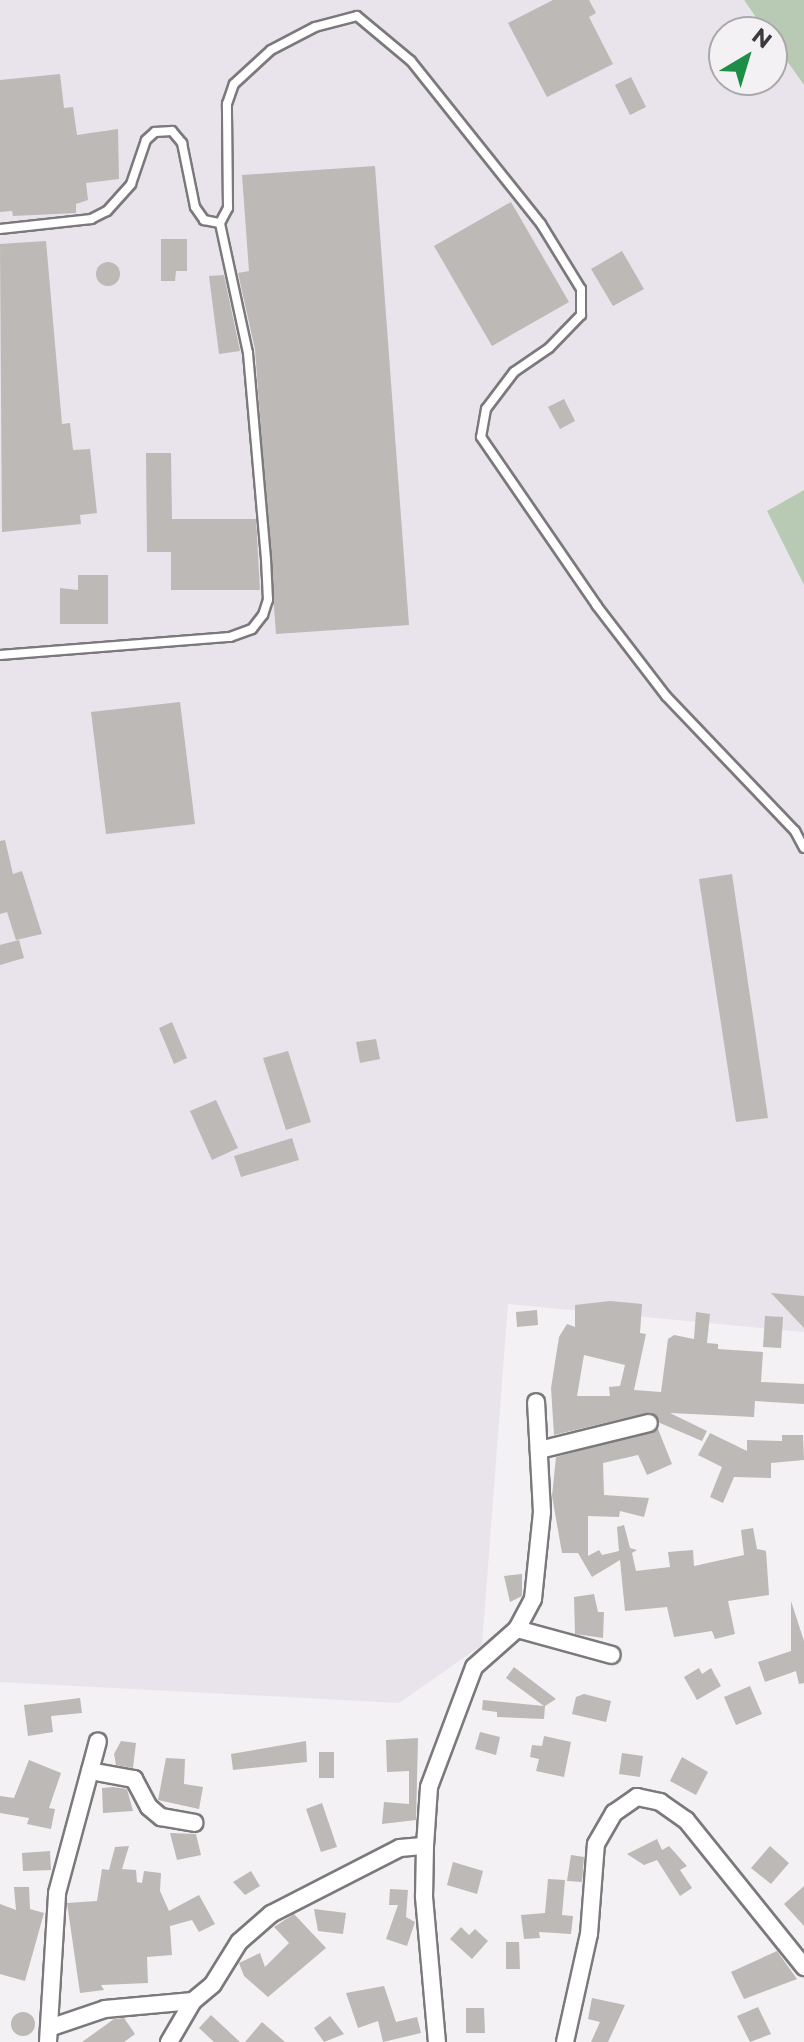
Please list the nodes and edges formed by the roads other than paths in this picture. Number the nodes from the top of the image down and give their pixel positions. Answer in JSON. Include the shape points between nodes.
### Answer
{"nodes":[{"id":1,"x":220,"y":223,"type":"junction"},
{"id":2,"x":0,"y":229,"type":"edge"},
{"id":3,"x":0,"y":655,"type":"edge"},
{"id":4,"x":804,"y":848,"type":"edge"},
{"id":5,"x":536,"y":1402,"type":"dead end"},
{"id":6,"x":649,"y":1423,"type":"dead end"},
{"id":7,"x":539,"y":1450,"type":"junction"},
{"id":8,"x":517,"y":1629,"type":"junction"},
{"id":9,"x":612,"y":1655,"type":"dead end"},
{"id":10,"x":98,"y":1741,"type":"dead end"},
{"id":11,"x":90,"y":1771,"type":"junction"},
{"id":12,"x":194,"y":1823,"type":"dead end"},
{"id":13,"x":425,"y":1846,"type":"junction"},
{"id":14,"x":804,"y":1967,"type":"edge"},
{"id":15,"x":193,"y":2001,"type":"junction"},
{"id":16,"x":50,"y":2034,"type":"edge"},
{"id":17,"x":169,"y":2042,"type":"edge"},
{"id":18,"x":437,"y":2042,"type":"edge"},
{"id":19,"x":565,"y":2042,"type":"edge"}],
"edges":[{"from":1,"to":2,"type":"lane","via":[[204,220],[195,207],[182,143],[172,131],[155,132],[146,140],[131,184],[107,211],[91,219]]},
{"from":1,"to":3,"type":"lane","via":[[248,353],[267,573],[263,615],[252,629],[230,637]]},
{"from":1,"to":4,"type":"lane","via":[[230,190],[227,104],[234,84],[271,50],[315,27],[357,16],[411,61],[541,224],[581,289],[581,315],[549,348],[514,372],[486,409],[481,437],[666,696],[795,831]]},
{"from":5,"to":7,"type":"street"},
{"from":6,"to":7,"type":"street"},
{"from":7,"to":8,"type":"street","via":[[542,1512],[533,1599]]},
{"from":8,"to":9,"type":"street"},
{"from":8,"to":13,"type":"street","via":[[474,1667],[429,1787]]},
{"from":10,"to":11,"type":"street"},
{"from":11,"to":12,"type":"street","via":[[134,1779],[161,1817]]},
{"from":11,"to":16,"type":"street","via":[[57,1893]]},
{"from":13,"to":15,"type":"street","via":[[400,1848],[271,1914],[239,1942],[213,1984]]},
{"from":13,"to":18,"type":"street","via":[[424,1897]]},
{"from":14,"to":19,"type":"street","via":[[686,1820],[660,1802],[637,1797],[614,1813],[596,1844],[589,1934]]},
{"from":15,"to":16,"type":"street","via":[[105,2009]]},
{"from":15,"to":17,"type":"street"}]}
